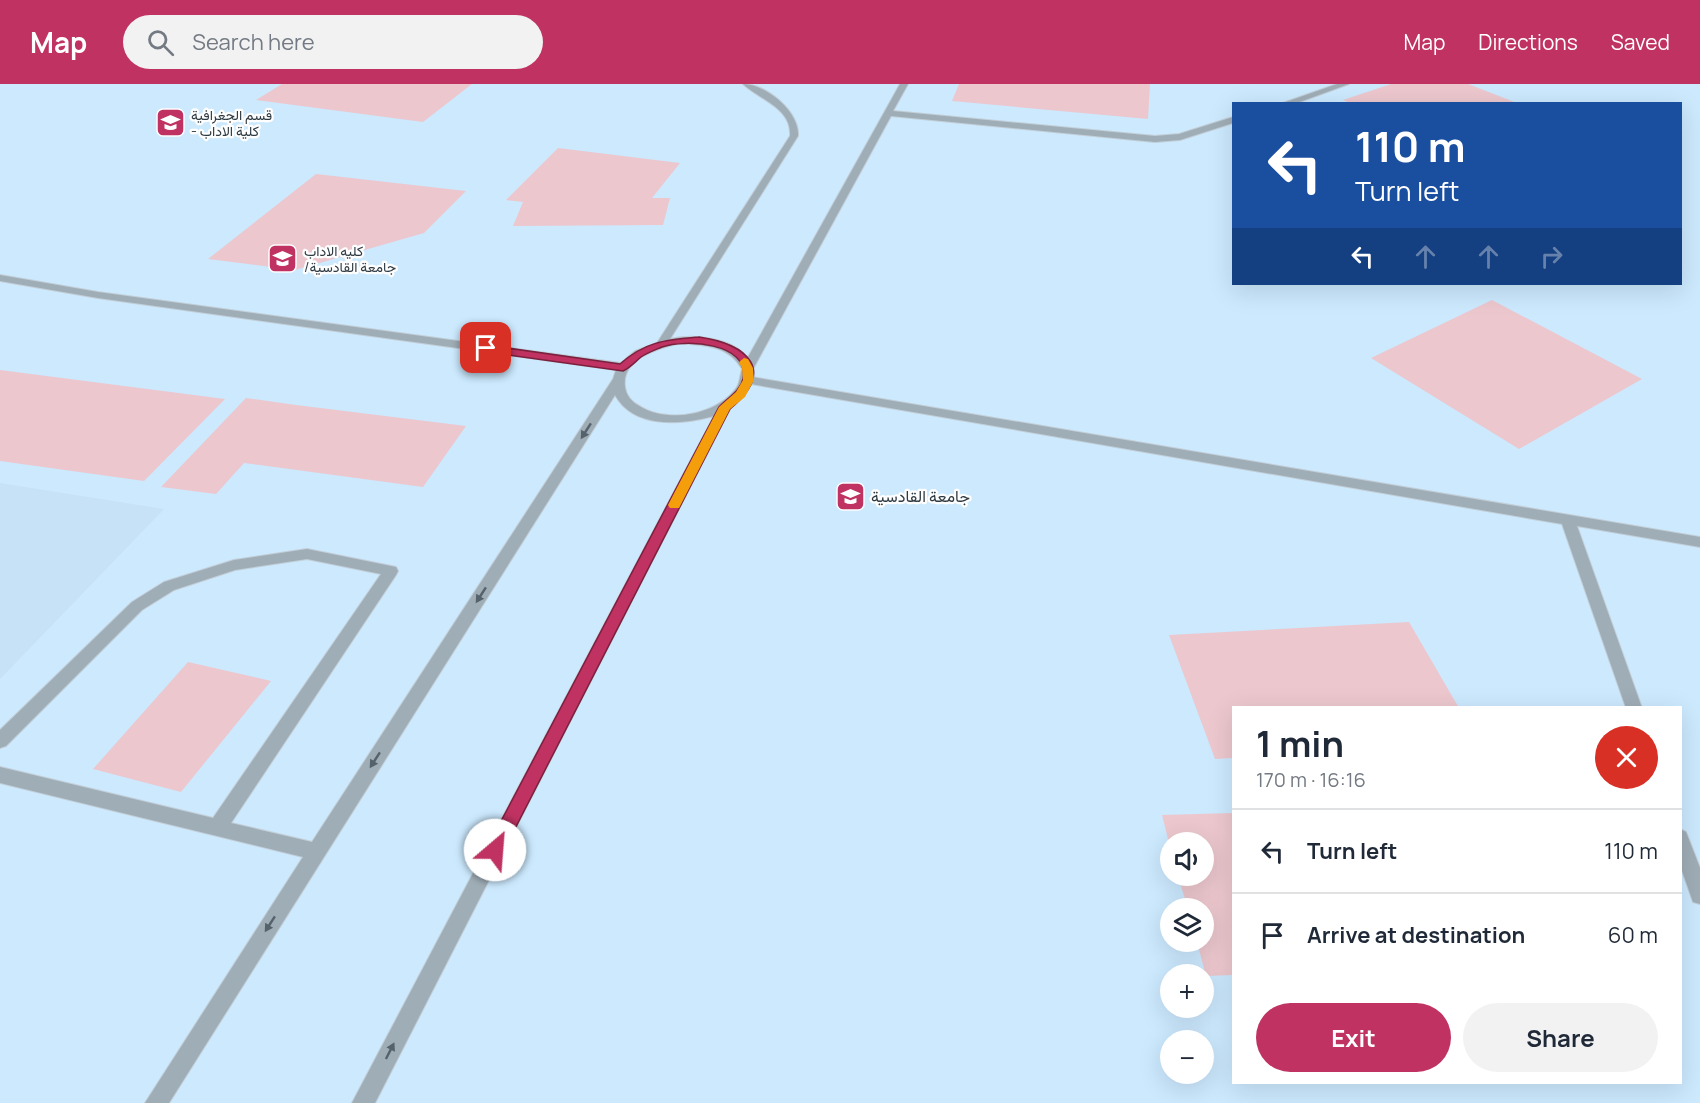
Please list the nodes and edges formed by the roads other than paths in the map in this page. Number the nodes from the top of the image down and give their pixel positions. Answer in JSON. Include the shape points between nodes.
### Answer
{"nodes":[{"id":1,"x":747,"y":84,"type":"edge"},
{"id":2,"x":904,"y":84,"type":"edge"},
{"id":3,"x":1346,"y":84,"type":"edge"},
{"id":4,"x":1290,"y":102,"type":"edge"},
{"id":5,"x":888,"y":113,"type":"junction"},
{"id":6,"x":1232,"y":120,"type":"edge"},
{"id":7,"x":0,"y":278,"type":"edge"},
{"id":8,"x":662,"y":343,"type":"junction"},
{"id":9,"x":748,"y":374,"type":"junction"},
{"id":10,"x":620,"y":375,"type":"junction"},
{"id":11,"x":725,"y":407,"type":"junction"},
{"id":12,"x":1568,"y":520,"type":"junction"},
{"id":13,"x":1700,"y":542,"type":"edge"},
{"id":14,"x":1633,"y":706,"type":"edge"},
{"id":15,"x":0,"y":741,"type":"edge"},
{"id":16,"x":0,"y":775,"type":"edge"},
{"id":17,"x":218,"y":826,"type":"junction"},
{"id":18,"x":1682,"y":844,"type":"edge"},
{"id":19,"x":316,"y":852,"type":"junction"},
{"id":20,"x":1700,"y":895,"type":"edge"},
{"id":21,"x":156,"y":1103,"type":"edge"},
{"id":22,"x":363,"y":1103,"type":"edge"}],
"edges":[{"from":1,"to":8,"type":"street","via":[[792,119],[794,136]]},
{"from":2,"to":5,"type":"street"},
{"from":3,"to":4,"type":"street"},
{"from":5,"to":6,"type":"street","via":[[1155,139],[1180,137]]},
{"from":5,"to":9,"type":"street"},
{"from":7,"to":10,"type":"street"},
{"from":8,"to":9,"type":"street","via":[[717,343],[742,357]]},
{"from":8,"to":10,"type":"street","via":[[639,353]]},
{"from":9,"to":11,"type":"street","via":[[741,394]]},
{"from":9,"to":12,"type":"street"},
{"from":10,"to":11,"type":"street","via":[[620,394],[644,414],[685,419]]},
{"from":10,"to":19,"type":"street","one_way":true},
{"from":22,"to":11,"type":"street","one_way":true},
{"from":12,"to":13,"type":"street"},
{"from":12,"to":14,"type":"street"},
{"from":15,"to":17,"type":"street","via":[[136,606],[170,586],[234,566],[307,554],[391,571]]},
{"from":16,"to":17,"type":"street"},
{"from":17,"to":19,"type":"street"},
{"from":18,"to":20,"type":"street"},
{"from":19,"to":21,"type":"street","one_way":true}]}
